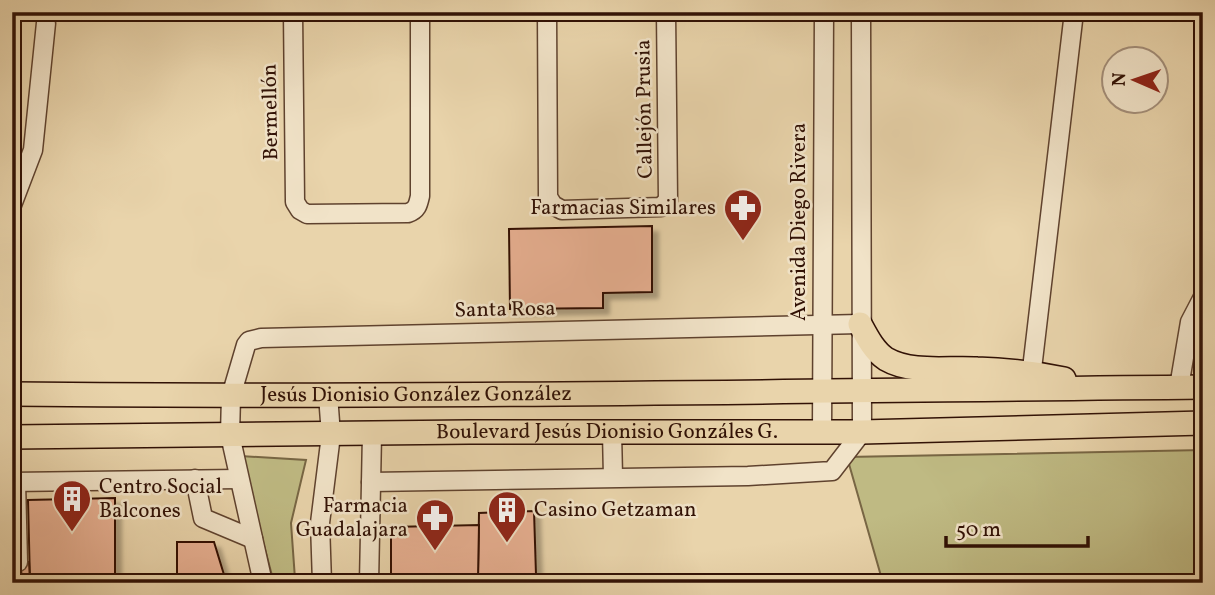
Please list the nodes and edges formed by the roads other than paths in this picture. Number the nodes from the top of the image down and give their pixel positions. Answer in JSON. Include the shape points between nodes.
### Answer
{"nodes":[{"id":1,"x":293,"y":12,"type":"edge"},
{"id":2,"x":420,"y":12,"type":"edge"},
{"id":3,"x":547,"y":12,"type":"edge"},
{"id":4,"x":666,"y":12,"type":"edge"},
{"id":5,"x":824,"y":12,"type":"edge"},
{"id":6,"x":861,"y":12,"type":"edge"},
{"id":7,"x":1074,"y":12,"type":"edge"},
{"id":8,"x":46,"y":23,"type":"dead end"},
{"id":9,"x":12,"y":205,"type":"edge"},
{"id":10,"x":1203,"y":296,"type":"edge"},
{"id":11,"x":860,"y":324,"type":"junction"},
{"id":12,"x":821,"y":325,"type":"junction"},
{"id":13,"x":1031,"y":381,"type":"junction"},
{"id":14,"x":1179,"y":387,"type":"junction"},
{"id":15,"x":1203,"y":387,"type":"edge"},
{"id":16,"x":861,"y":392,"type":"junction"},
{"id":17,"x":822,"y":393,"type":"junction"},
{"id":18,"x":12,"y":394,"type":"edge"},
{"id":19,"x":328,"y":395,"type":"junction"},
{"id":20,"x":231,"y":396,"type":"junction"},
{"id":21,"x":1203,"y":424,"type":"edge"},
{"id":22,"x":612,"y":432,"type":"junction"},
{"id":23,"x":862,"y":432,"type":"junction"},
{"id":24,"x":822,"y":433,"type":"junction"},
{"id":25,"x":372,"y":434,"type":"junction"},
{"id":26,"x":230,"y":435,"type":"junction"},
{"id":27,"x":331,"y":435,"type":"junction"},
{"id":28,"x":12,"y":437,"type":"edge"},
{"id":29,"x":613,"y":477,"type":"junction"},
{"id":30,"x":195,"y":479,"type":"junction"},
{"id":31,"x":238,"y":479,"type":"junction"},
{"id":32,"x":14,"y":482,"type":"edge"},
{"id":33,"x":371,"y":482,"type":"junction"},
{"id":34,"x":253,"y":539,"type":"junction"},
{"id":35,"x":18,"y":562,"type":"dead end"},
{"id":36,"x":263,"y":583,"type":"edge"},
{"id":37,"x":322,"y":583,"type":"edge"},
{"id":38,"x":369,"y":583,"type":"edge"}],
"edges":[{"from":1,"to":2,"type":"street","name":"Bermellón","via":[[295,202],[307,214],[414,211],[420,196]]},
{"from":3,"to":4,"type":"street","name":"Callejón Prusia","via":[[548,197],[562,210],[665,205],[669,191]]},
{"from":5,"to":12,"type":"street","name":"Avenida Diego Rivera"},
{"from":6,"to":11,"type":"street"},
{"from":7,"to":13,"type":"street"},
{"from":8,"to":9,"type":"street","via":[[33,150]]},
{"from":10,"to":14,"type":"street","via":[[1190,322]]},
{"from":11,"to":12,"type":"street","name":"Santa Rosa"},
{"from":11,"to":13,"type":"main road","via":[[884,358],[906,367],[978,369]]},
{"from":11,"to":16,"type":"street"},
{"from":12,"to":17,"type":"street","name":"Avenida Diego Rivera"},
{"from":12,"to":20,"type":"street","name":"Santa Rosa","via":[[261,338],[246,345]]},
{"from":13,"to":14,"type":"main road","via":[[1105,388]]},
{"from":13,"to":16,"type":"main road"},
{"from":14,"to":15,"type":"main road"},
{"from":16,"to":17,"type":"main road"},
{"from":16,"to":23,"type":"street"},
{"from":17,"to":19,"type":"main road","name":"Jesús Dionisio González González"},
{"from":17,"to":24,"type":"street","name":"Avenida Diego Rivera"},
{"from":18,"to":20,"type":"main road","name":"Jesús Dionisio González González"},
{"from":19,"to":20,"type":"main road","name":"Jesús Dionisio González González"},
{"from":19,"to":27,"type":"street"},
{"from":20,"to":26,"type":"street","name":"Santa Rosa"},
{"from":21,"to":23,"type":"main road","name":"Boulevard Jesús Dionisio Gonzáles G."},
{"from":22,"to":24,"type":"main road","name":"Boulevard Jesús Dionisio Gonzáles G."},
{"from":22,"to":25,"type":"main road","name":"Boulevard Jesús Dionisio Gonzáles G."},
{"from":22,"to":29,"type":"street"},
{"from":23,"to":24,"type":"main road","name":"Boulevard Jesús Dionisio Gonzáles G."},
{"from":23,"to":29,"type":"street","via":[[832,471]]},
{"from":25,"to":27,"type":"main road","name":"Boulevard Jesús Dionisio Gonzáles G."},
{"from":25,"to":33,"type":"street"},
{"from":26,"to":27,"type":"main road","name":"Boulevard Jesús Dionisio Gonzáles G."},
{"from":26,"to":28,"type":"main road","name":"Boulevard Jesús Dionisio Gonzáles G."},
{"from":26,"to":31,"type":"street","name":"Santa Rosa"},
{"from":27,"to":37,"type":"street","via":[[320,523]]},
{"from":29,"to":33,"type":"street"},
{"from":30,"to":31,"type":"street"},
{"from":30,"to":32,"type":"street"},
{"from":30,"to":34,"type":"street","via":[[203,518]]},
{"from":31,"to":34,"type":"street","name":"Santa Rosa"},
{"from":32,"to":35,"type":"street"},
{"from":33,"to":38,"type":"street"},
{"from":34,"to":36,"type":"street","name":"Santa Rosa"}]}
